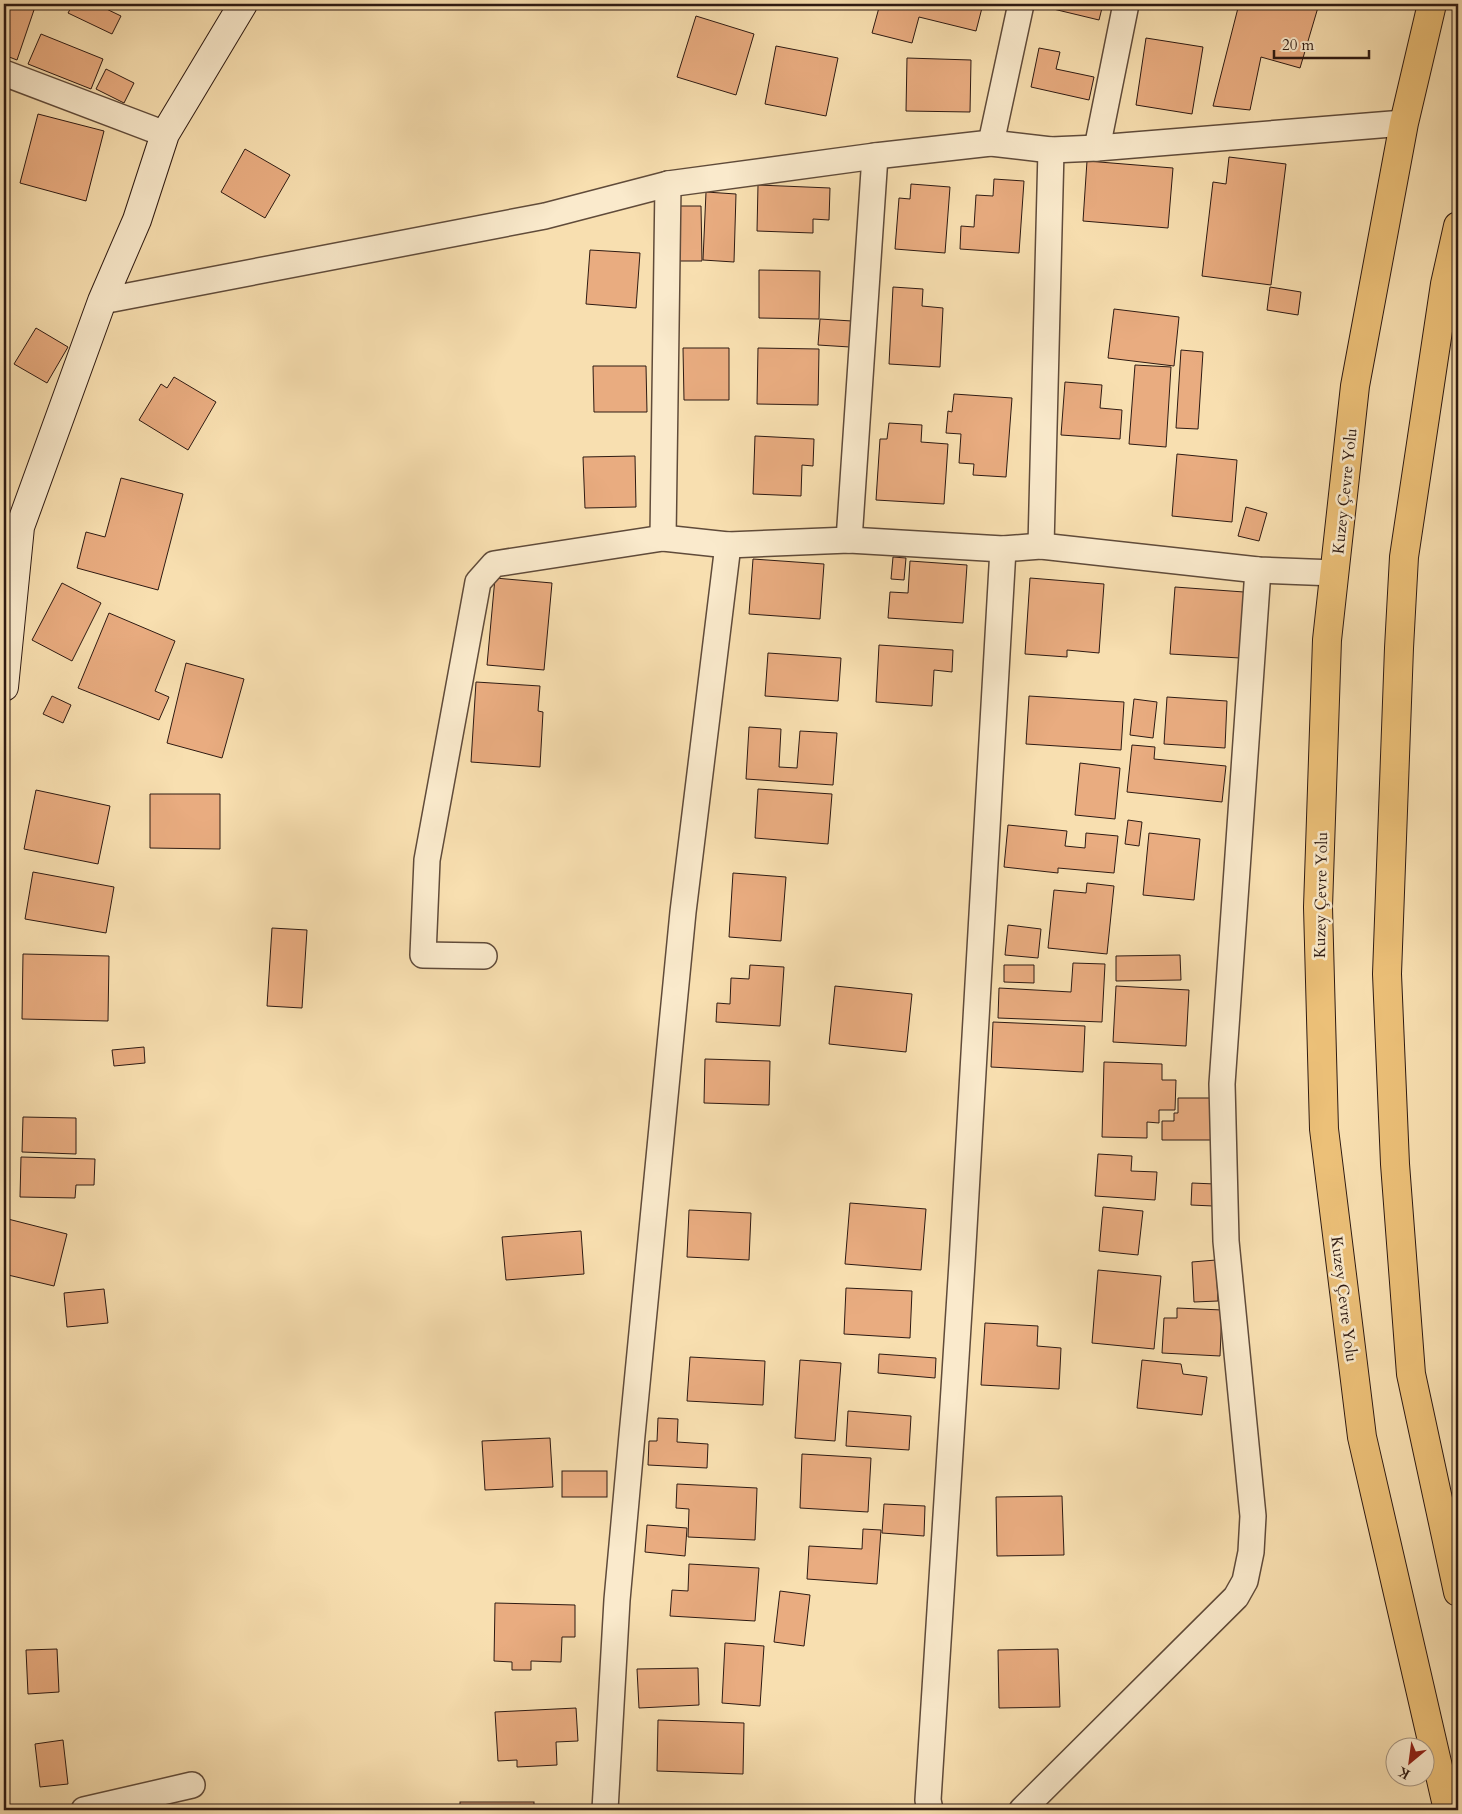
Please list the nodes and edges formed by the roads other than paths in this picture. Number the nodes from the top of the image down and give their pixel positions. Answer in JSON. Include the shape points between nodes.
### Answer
{"nodes":[{"id":1,"x":243,"y":4,"type":"edge"},
{"id":2,"x":1021,"y":4,"type":"edge"},
{"id":3,"x":1126,"y":4,"type":"edge"},
{"id":4,"x":1432,"y":4,"type":"edge"},
{"id":5,"x":4,"y":73,"type":"edge"},
{"id":6,"x":1404,"y":123,"type":"junction"},
{"id":7,"x":166,"y":134,"type":"junction"},
{"id":8,"x":991,"y":143,"type":"junction"},
{"id":9,"x":1097,"y":148,"type":"junction"},
{"id":10,"x":1051,"y":150,"type":"junction"},
{"id":11,"x":875,"y":156,"type":"junction"},
{"id":12,"x":668,"y":184,"type":"junction"},
{"id":13,"x":1458,"y":226,"type":"edge"},
{"id":14,"x":102,"y":301,"type":"junction"},
{"id":15,"x":12,"y":525,"type":"edge"},
{"id":16,"x":663,"y":538,"type":"junction"},
{"id":17,"x":849,"y":540,"type":"junction"},
{"id":18,"x":728,"y":545,"type":"junction"},
{"id":19,"x":1041,"y":546,"type":"junction"},
{"id":20,"x":1003,"y":549,"type":"junction"},
{"id":21,"x":1258,"y":570,"type":"junction"},
{"id":22,"x":1335,"y":573,"type":"junction"},
{"id":23,"x":4,"y":687,"type":"edge"},
{"id":24,"x":484,"y":956,"type":"dead end"},
{"id":25,"x":1458,"y":1592,"type":"edge"},
{"id":26,"x":192,"y":1785,"type":"dead end"},
{"id":27,"x":1445,"y":1798,"type":"edge"},
{"id":28,"x":84,"y":1810,"type":"edge"},
{"id":29,"x":605,"y":1810,"type":"edge"},
{"id":30,"x":930,"y":1810,"type":"edge"},
{"id":31,"x":1022,"y":1810,"type":"edge"}],
"edges":[{"from":1,"to":7,"type":"street"},
{"from":2,"to":8,"type":"street"},
{"from":3,"to":9,"type":"street"},
{"from":4,"to":6,"type":"highway","name":"Kuzey Çevre Yolu"},
{"from":5,"to":7,"type":"street"},
{"from":6,"to":9,"type":"street"},
{"from":6,"to":22,"type":"highway","name":"Kuzey Çevre Yolu","via":[[1355,386]]},
{"from":7,"to":14,"type":"street","via":[[137,220]]},
{"from":8,"to":10,"type":"street"},
{"from":8,"to":11,"type":"street"},
{"from":9,"to":10,"type":"street"},
{"from":10,"to":19,"type":"street"},
{"from":11,"to":12,"type":"street"},
{"from":11,"to":17,"type":"street"},
{"from":12,"to":14,"type":"street","via":[[546,216]]},
{"from":12,"to":16,"type":"street"},
{"from":13,"to":25,"type":"highway","via":[[1445,284],[1404,557],[1387,974],[1395,1164],[1411,1374]]},
{"from":14,"to":15,"type":"street"},
{"from":15,"to":23,"type":"street"},
{"from":16,"to":18,"type":"street"},
{"from":16,"to":24,"type":"street","via":[[494,564],[478,582],[427,860],[423,954]]},
{"from":17,"to":18,"type":"street"},
{"from":17,"to":20,"type":"street"},
{"from":18,"to":29,"type":"street","via":[[683,912],[633,1425],[617,1600]]},
{"from":19,"to":20,"type":"street"},
{"from":19,"to":21,"type":"street"},
{"from":20,"to":30,"type":"street","via":[[928,1800]]},
{"from":21,"to":22,"type":"street"},
{"from":21,"to":31,"type":"street","via":[[1222,1084],[1226,1242],[1253,1516],[1251,1552],[1245,1581],[1236,1597]]},
{"from":22,"to":27,"type":"highway","name":"Kuzey Çevre Yolu","via":[[1327,640],[1318,907],[1324,1129],[1362,1437]]},
{"from":26,"to":28,"type":"street"}]}
